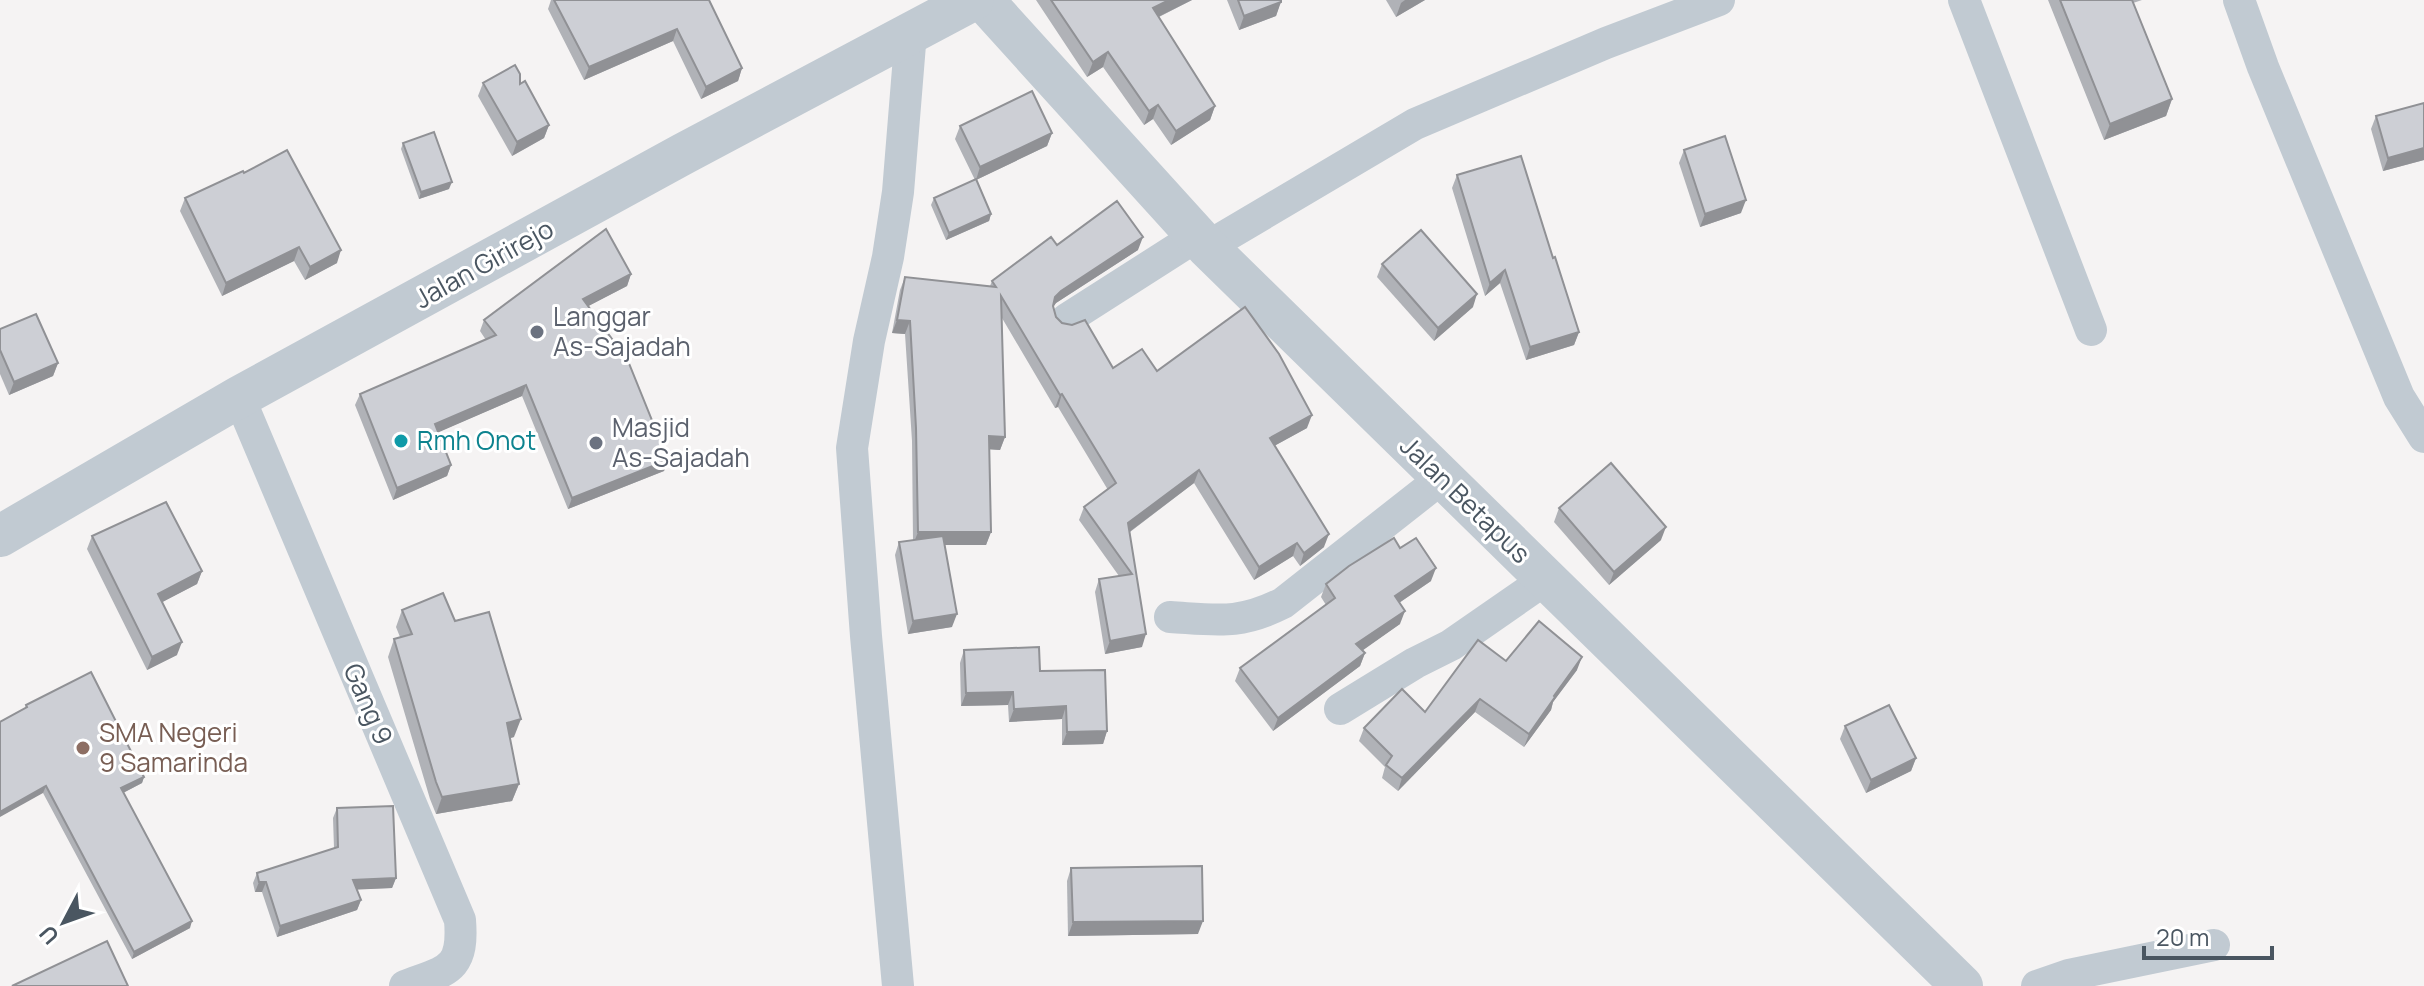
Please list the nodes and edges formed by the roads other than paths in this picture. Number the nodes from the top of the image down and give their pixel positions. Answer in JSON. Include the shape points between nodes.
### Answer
{"nodes":[{"id":1,"x":1719,"y":0,"type":"edge"},
{"id":2,"x":1964,"y":0,"type":"edge"},
{"id":3,"x":2239,"y":0,"type":"edge"},
{"id":4,"x":966,"y":2,"type":"edge"},
{"id":5,"x":911,"y":32,"type":"junction"},
{"id":6,"x":1202,"y":241,"type":"junction"},
{"id":7,"x":1067,"y":319,"type":"dead end"},
{"id":8,"x":2091,"y":330,"type":"dead end"},
{"id":9,"x":239,"y":397,"type":"junction"},
{"id":10,"x":2424,"y":437,"type":"edge"},
{"id":11,"x":1442,"y":478,"type":"junction"},
{"id":12,"x":0,"y":536,"type":"edge"},
{"id":13,"x":1546,"y":579,"type":"junction"},
{"id":14,"x":1170,"y":617,"type":"dead end"},
{"id":15,"x":1340,"y":709,"type":"dead end"},
{"id":16,"x":2214,"y":945,"type":"dead end"},
{"id":17,"x":405,"y":986,"type":"edge"},
{"id":18,"x":898,"y":986,"type":"edge"},
{"id":19,"x":1962,"y":986,"type":"edge"},
{"id":20,"x":2037,"y":986,"type":"edge"}],
"edges":[{"from":1,"to":6,"type":"street","via":[[1415,124]]},
{"from":2,"to":8,"type":"street"},
{"from":3,"to":10,"type":"street","via":[[2399,397]]},
{"from":4,"to":5,"type":"street","name":"Jalan Girirejo"},
{"from":4,"to":6,"type":"street","name":"Jalan Betapus"},
{"from":5,"to":9,"type":"street","name":"Jalan Girirejo"},
{"from":5,"to":18,"type":"street","via":[[898,192],[852,448]]},
{"from":6,"to":7,"type":"street"},
{"from":6,"to":11,"type":"street","name":"Jalan Betapus"},
{"from":9,"to":12,"type":"street","name":"Jalan Girirejo"},
{"from":9,"to":17,"type":"street","name":"Gang 9","via":[[460,920],[462,945],[455,961]]},
{"from":11,"to":13,"type":"street","name":"Jalan Betapus"},
{"from":11,"to":14,"type":"street","via":[[1272,609],[1232,621]]},
{"from":13,"to":15,"type":"street","via":[[1451,645]]},
{"from":13,"to":19,"type":"street","name":"Jalan Betapus"},
{"from":16,"to":20,"type":"street"}]}
